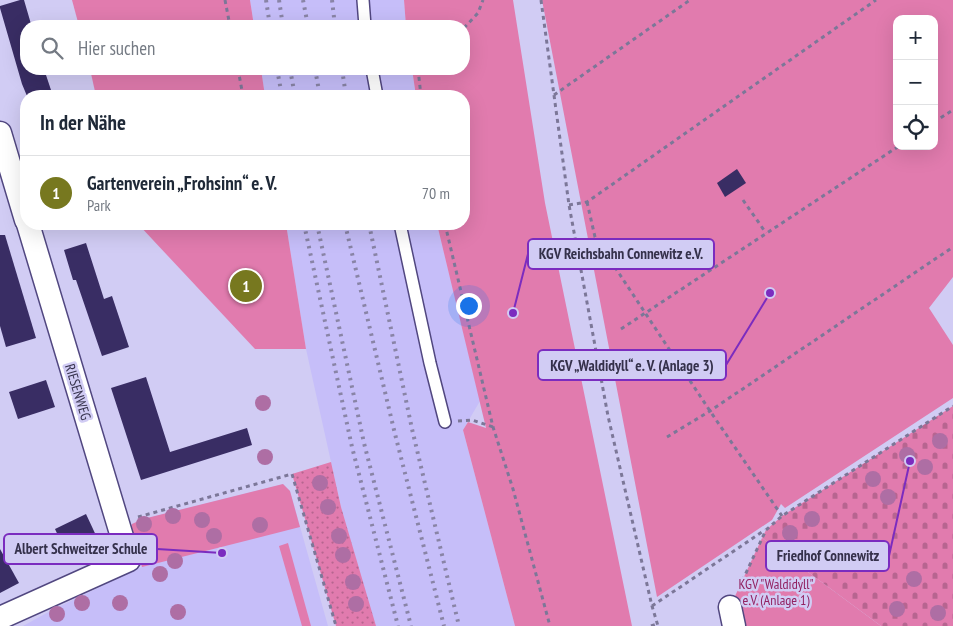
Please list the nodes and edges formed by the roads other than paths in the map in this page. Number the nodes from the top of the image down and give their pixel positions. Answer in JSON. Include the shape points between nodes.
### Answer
{"nodes":[{"id":1,"x":363,"y":0,"type":"edge"},
{"id":2,"x":365,"y":20,"type":"edge"},
{"id":3,"x":373,"y":75,"type":"edge"},
{"id":4,"x":376,"y":90,"type":"edge"},
{"id":5,"x":0,"y":133,"type":"edge"},
{"id":6,"x":20,"y":200,"type":"edge"},
{"id":7,"x":30,"y":230,"type":"edge"},
{"id":8,"x":401,"y":230,"type":"edge"},
{"id":9,"x":445,"y":422,"type":"road end"},
{"id":10,"x":0,"y":618,"type":"edge"}],
"edges":[{"from":1,"to":2,"type":"lane"},
{"from":3,"to":4,"type":"lane"},
{"from":5,"to":6,"type":"street"},
{"from":7,"to":10,"type":"street","name":"RIESENWEG","via":[[129,560]]},
{"from":8,"to":9,"type":"lane"}]}
